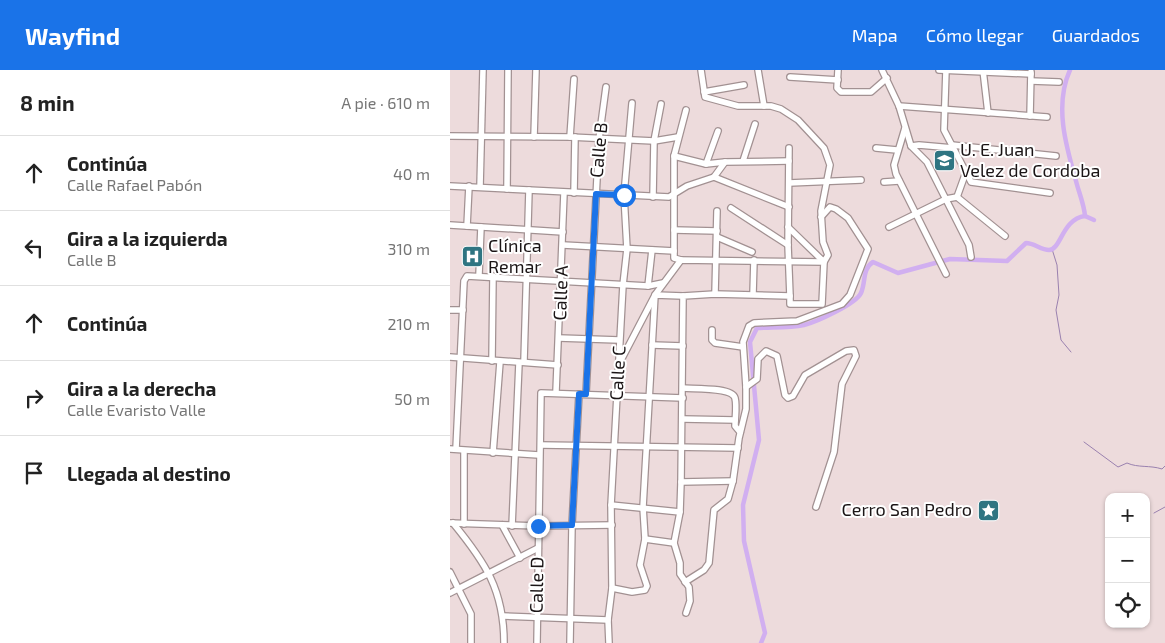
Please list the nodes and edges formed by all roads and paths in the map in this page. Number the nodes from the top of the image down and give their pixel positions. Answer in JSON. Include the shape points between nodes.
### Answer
{"nodes":[{"id":1,"x":483,"y":70,"type":"edge"},
{"id":2,"x":508,"y":70,"type":"edge"},
{"id":3,"x":536,"y":70,"type":"edge"},
{"id":4,"x":701,"y":70,"type":"edge"},
{"id":5,"x":758,"y":70,"type":"edge"},
{"id":6,"x":838,"y":70,"type":"edge"},
{"id":7,"x":882,"y":70,"type":"edge"},
{"id":8,"x":939,"y":70,"type":"edge"},
{"id":9,"x":946,"y":70,"type":"edge"},
{"id":10,"x":983,"y":71,"type":"edge"},
{"id":11,"x":1031,"y":72,"type":"edge"},
{"id":12,"x":790,"y":77,"type":"dead end"},
{"id":13,"x":886,"y":78,"type":"junction"},
{"id":14,"x":574,"y":79,"type":"dead end"},
{"id":15,"x":838,"y":80,"type":"junction"},
{"id":16,"x":1031,"y":81,"type":"junction"},
{"id":17,"x":1059,"y":82,"type":"dead end"},
{"id":18,"x":744,"y":85,"type":"dead end"},
{"id":19,"x":606,"y":87,"type":"dead end"},
{"id":20,"x":704,"y":92,"type":"junction"},
{"id":21,"x":632,"y":103,"type":"dead end"},
{"id":22,"x":661,"y":104,"type":"dead end"},
{"id":23,"x":764,"y":106,"type":"junction"},
{"id":24,"x":899,"y":106,"type":"junction"},
{"id":25,"x":686,"y":110,"type":"dead end"},
{"id":26,"x":945,"y":110,"type":"junction"},
{"id":27,"x":988,"y":113,"type":"junction"},
{"id":28,"x":1030,"y":116,"type":"junction"},
{"id":29,"x":1047,"y":117,"type":"dead end"},
{"id":30,"x":755,"y":124,"type":"dead end"},
{"id":31,"x":905,"y":128,"type":"junction"},
{"id":32,"x":718,"y":131,"type":"dead end"},
{"id":33,"x":450,"y":136,"type":"edge"},
{"id":34,"x":481,"y":136,"type":"junction"},
{"id":35,"x":508,"y":136,"type":"junction"},
{"id":36,"x":534,"y":137,"type":"junction"},
{"id":37,"x":573,"y":137,"type":"junction"},
{"id":38,"x":678,"y":137,"type":"junction"},
{"id":39,"x":599,"y":139,"type":"junction"},
{"id":40,"x":627,"y":140,"type":"junction"},
{"id":41,"x":654,"y":141,"type":"junction"},
{"id":42,"x":911,"y":146,"type":"junction"},
{"id":43,"x":953,"y":146,"type":"junction"},
{"id":44,"x":789,"y":148,"type":"dead end"},
{"id":45,"x":876,"y":148,"type":"dead end"},
{"id":46,"x":897,"y":150,"type":"junction"},
{"id":47,"x":674,"y":156,"type":"junction"},
{"id":48,"x":1056,"y":156,"type":"dead end"},
{"id":49,"x":744,"y":161,"type":"junction"},
{"id":50,"x":789,"y":161,"type":"junction"},
{"id":51,"x":725,"y":162,"type":"junction"},
{"id":52,"x":706,"y":164,"type":"junction"},
{"id":53,"x":966,"y":172,"type":"junction"},
{"id":54,"x":714,"y":177,"type":"junction"},
{"id":55,"x":861,"y":180,"type":"dead end"},
{"id":56,"x":899,"y":181,"type":"junction"},
{"id":57,"x":789,"y":182,"type":"junction"},
{"id":58,"x":827,"y":182,"type":"junction"},
{"id":59,"x":884,"y":182,"type":"dead end"},
{"id":60,"x":450,"y":186,"type":"edge"},
{"id":61,"x":469,"y":186,"type":"junction"},
{"id":62,"x":480,"y":187,"type":"junction"},
{"id":63,"x":507,"y":189,"type":"junction"},
{"id":64,"x":529,"y":190,"type":"junction"},
{"id":65,"x":564,"y":193,"type":"junction"},
{"id":66,"x":574,"y":193,"type":"junction"},
{"id":67,"x":676,"y":193,"type":"junction"},
{"id":68,"x":596,"y":194,"type":"junction"},
{"id":69,"x":1050,"y":194,"type":"dead end"},
{"id":70,"x":624,"y":195,"type":"junction"},
{"id":71,"x":957,"y":196,"type":"junction"},
{"id":72,"x":653,"y":198,"type":"junction"},
{"id":73,"x":946,"y":198,"type":"junction"},
{"id":74,"x":789,"y":207,"type":"junction"},
{"id":75,"x":731,"y":208,"type":"dead end"},
{"id":76,"x":717,"y":211,"type":"dead end"},
{"id":77,"x":915,"y":215,"type":"junction"},
{"id":78,"x":821,"y":217,"type":"junction"},
{"id":79,"x":450,"y":225,"type":"edge"},
{"id":80,"x":468,"y":226,"type":"junction"},
{"id":81,"x":481,"y":227,"type":"junction"},
{"id":82,"x":788,"y":227,"type":"junction"},
{"id":83,"x":889,"y":227,"type":"dead end"},
{"id":84,"x":527,"y":229,"type":"junction"},
{"id":85,"x":674,"y":230,"type":"junction"},
{"id":86,"x":563,"y":232,"type":"junction"},
{"id":87,"x":717,"y":234,"type":"junction"},
{"id":88,"x":1005,"y":236,"type":"dead end"},
{"id":89,"x":563,"y":245,"type":"junction"},
{"id":90,"x":788,"y":245,"type":"junction"},
{"id":91,"x":595,"y":247,"type":"junction"},
{"id":92,"x":627,"y":249,"type":"junction"},
{"id":93,"x":652,"y":250,"type":"junction"},
{"id":94,"x":674,"y":250,"type":"junction"},
{"id":95,"x":752,"y":252,"type":"dead end"},
{"id":96,"x":971,"y":256,"type":"dead end"},
{"id":97,"x":715,"y":259,"type":"junction"},
{"id":98,"x":681,"y":260,"type":"junction"},
{"id":99,"x":754,"y":260,"type":"junction"},
{"id":100,"x":788,"y":260,"type":"junction"},
{"id":101,"x":824,"y":262,"type":"junction"},
{"id":102,"x":946,"y":274,"type":"dead end"},
{"id":103,"x":479,"y":275,"type":"junction"},
{"id":104,"x":493,"y":276,"type":"junction"},
{"id":105,"x":526,"y":279,"type":"junction"},
{"id":106,"x":560,"y":281,"type":"junction"},
{"id":107,"x":591,"y":283,"type":"junction"},
{"id":108,"x":663,"y":283,"type":"junction"},
{"id":109,"x":622,"y":284,"type":"junction"},
{"id":110,"x":648,"y":286,"type":"junction"},
{"id":111,"x":715,"y":294,"type":"junction"},
{"id":112,"x":753,"y":294,"type":"junction"},
{"id":113,"x":655,"y":295,"type":"junction"},
{"id":114,"x":683,"y":296,"type":"junction"},
{"id":115,"x":790,"y":296,"type":"junction"},
{"id":116,"x":450,"y":310,"type":"edge"},
{"id":117,"x":463,"y":310,"type":"junction"},
{"id":118,"x":712,"y":330,"type":"dead end"},
{"id":119,"x":559,"y":338,"type":"junction"},
{"id":120,"x":590,"y":339,"type":"junction"},
{"id":121,"x":619,"y":340,"type":"junction"},
{"id":122,"x":652,"y":346,"type":"junction"},
{"id":123,"x":683,"y":346,"type":"junction"},
{"id":124,"x":743,"y":347,"type":"junction"},
{"id":125,"x":450,"y":357,"type":"edge"},
{"id":126,"x":461,"y":358,"type":"junction"},
{"id":127,"x":492,"y":361,"type":"junction"},
{"id":128,"x":500,"y":362,"type":"junction"},
{"id":129,"x":522,"y":362,"type":"junction"},
{"id":130,"x":558,"y":365,"type":"junction"},
{"id":131,"x":618,"y":366,"type":"junction"},
{"id":132,"x":746,"y":387,"type":"junction"},
{"id":133,"x":683,"y":388,"type":"junction"},
{"id":134,"x":556,"y":392,"type":"junction"},
{"id":135,"x":582,"y":394,"type":"junction"},
{"id":136,"x":617,"y":395,"type":"junction"},
{"id":137,"x":650,"y":397,"type":"junction"},
{"id":138,"x":683,"y":398,"type":"junction"},
{"id":139,"x":683,"y":419,"type":"junction"},
{"id":140,"x":735,"y":420,"type":"junction"},
{"id":141,"x":740,"y":432,"type":"junction"},
{"id":142,"x":541,"y":445,"type":"junction"},
{"id":143,"x":578,"y":446,"type":"junction"},
{"id":144,"x":614,"y":446,"type":"junction"},
{"id":145,"x":648,"y":447,"type":"junction"},
{"id":146,"x":682,"y":448,"type":"junction"},
{"id":147,"x":738,"y":448,"type":"junction"},
{"id":148,"x":453,"y":449,"type":"edge"},
{"id":149,"x":464,"y":451,"type":"junction"},
{"id":150,"x":493,"y":453,"type":"junction"},
{"id":151,"x":514,"y":454,"type":"junction"},
{"id":152,"x":538,"y":455,"type":"junction"},
{"id":153,"x":733,"y":481,"type":"junction"},
{"id":154,"x":681,"y":482,"type":"junction"},
{"id":155,"x":611,"y":505,"type":"junction"},
{"id":156,"x":643,"y":507,"type":"junction"},
{"id":157,"x":816,"y":507,"type":"dead end"},
{"id":158,"x":680,"y":512,"type":"junction"},
{"id":159,"x":451,"y":523,"type":"edge"},
{"id":160,"x":464,"y":524,"type":"junction"},
{"id":161,"x":502,"y":525,"type":"junction"},
{"id":162,"x":572,"y":525,"type":"junction"},
{"id":163,"x":612,"y":525,"type":"junction"},
{"id":164,"x":512,"y":526,"type":"junction"},
{"id":165,"x":538,"y":526,"type":"junction"},
{"id":166,"x":645,"y":539,"type":"junction"},
{"id":167,"x":674,"y":544,"type":"junction"},
{"id":168,"x":538,"y":548,"type":"junction"},
{"id":169,"x":520,"y":558,"type":"junction"},
{"id":170,"x":450,"y":572,"type":"edge"},
{"id":171,"x":490,"y":574,"type":"junction"},
{"id":172,"x":686,"y":582,"type":"junction"},
{"id":173,"x":612,"y":588,"type":"junction"},
{"id":174,"x":460,"y":589,"type":"junction"},
{"id":175,"x":450,"y":593,"type":"edge"},
{"id":176,"x":686,"y":613,"type":"dead end"},
{"id":177,"x":503,"y":616,"type":"junction"},
{"id":178,"x":536,"y":618,"type":"junction"},
{"id":179,"x":570,"y":620,"type":"junction"},
{"id":180,"x":608,"y":620,"type":"junction"},
{"id":181,"x":471,"y":643,"type":"edge"},
{"id":182,"x":504,"y":643,"type":"edge"},
{"id":183,"x":537,"y":643,"type":"edge"},
{"id":184,"x":570,"y":643,"type":"edge"},
{"id":185,"x":609,"y":643,"type":"edge"}],
"edges":[{"from":1,"to":34,"type":"street"},
{"from":2,"to":35,"type":"street"},
{"from":3,"to":36,"type":"street"},
{"from":4,"to":20,"type":"street"},
{"from":5,"to":23,"type":"street"},
{"from":6,"to":15,"type":"street"},
{"from":7,"to":13,"type":"street"},
{"from":8,"to":9,"type":"street"},
{"from":9,"to":10,"type":"street"},
{"from":9,"to":26,"type":"street"},
{"from":10,"to":11,"type":"street"},
{"from":10,"to":27,"type":"street"},
{"from":11,"to":16,"type":"street"},
{"from":12,"to":15,"type":"street"},
{"from":13,"to":15,"type":"street","via":[[867,93],[841,92],[837,88]]},
{"from":13,"to":24,"type":"street"},
{"from":14,"to":37,"type":"street"},
{"from":16,"to":17,"type":"street"},
{"from":16,"to":28,"type":"street"},
{"from":18,"to":20,"type":"street"},
{"from":19,"to":39,"type":"street","name":"Calle B"},
{"from":20,"to":23,"type":"street","via":[[705,97],[738,106]]},
{"from":21,"to":40,"type":"street","name":"Calle C"},
{"from":22,"to":41,"type":"street"},
{"from":23,"to":58,"type":"street","via":[[789,113],[818,141],[830,160]]},
{"from":24,"to":26,"type":"street"},
{"from":24,"to":31,"type":"street"},
{"from":25,"to":38,"type":"street"},
{"from":26,"to":27,"type":"street"},
{"from":26,"to":43,"type":"street","via":[[944,130]]},
{"from":27,"to":28,"type":"street"},
{"from":28,"to":29,"type":"street"},
{"from":30,"to":49,"type":"street"},
{"from":31,"to":42,"type":"street"},
{"from":31,"to":46,"type":"street"},
{"from":32,"to":52,"type":"street"},
{"from":33,"to":34,"type":"street"},
{"from":34,"to":35,"type":"street"},
{"from":34,"to":62,"type":"street"},
{"from":35,"to":36,"type":"street"},
{"from":35,"to":63,"type":"street"},
{"from":36,"to":37,"type":"street"},
{"from":37,"to":39,"type":"street"},
{"from":37,"to":66,"type":"street"},
{"from":38,"to":41,"type":"street"},
{"from":38,"to":47,"type":"street"},
{"from":39,"to":40,"type":"street"},
{"from":39,"to":68,"type":"street","name":"Calle B"},
{"from":40,"to":41,"type":"street"},
{"from":40,"to":70,"type":"street","name":"Calle C"},
{"from":41,"to":72,"type":"street"},
{"from":42,"to":43,"type":"street"},
{"from":42,"to":73,"type":"street","via":[[927,162]]},
{"from":43,"to":48,"type":"street"},
{"from":43,"to":53,"type":"street"},
{"from":44,"to":50,"type":"street"},
{"from":45,"to":46,"type":"street"},
{"from":46,"to":56,"type":"street","via":[[894,165]]},
{"from":47,"to":52,"type":"street"},
{"from":47,"to":67,"type":"street"},
{"from":49,"to":50,"type":"street"},
{"from":49,"to":51,"type":"street"},
{"from":50,"to":57,"type":"street"},
{"from":51,"to":52,"type":"street"},
{"from":51,"to":54,"type":"street"},
{"from":53,"to":69,"type":"street","via":[[971,182]]},
{"from":53,"to":71,"type":"street"},
{"from":54,"to":67,"type":"street"},
{"from":54,"to":74,"type":"street"},
{"from":55,"to":58,"type":"street"},
{"from":56,"to":59,"type":"street"},
{"from":56,"to":77,"type":"street"},
{"from":57,"to":58,"type":"street"},
{"from":57,"to":74,"type":"street"},
{"from":58,"to":78,"type":"street"},
{"from":60,"to":61,"type":"street"},
{"from":61,"to":62,"type":"street"},
{"from":61,"to":80,"type":"street"},
{"from":62,"to":63,"type":"street"},
{"from":63,"to":64,"type":"street"},
{"from":64,"to":65,"type":"street"},
{"from":64,"to":84,"type":"street"},
{"from":65,"to":66,"type":"street"},
{"from":65,"to":86,"type":"street","name":"Calle A"},
{"from":66,"to":68,"type":"street"},
{"from":67,"to":72,"type":"street"},
{"from":67,"to":85,"type":"street"},
{"from":68,"to":70,"type":"street"},
{"from":68,"to":91,"type":"street","name":"Calle B"},
{"from":70,"to":72,"type":"street"},
{"from":70,"to":92,"type":"street","name":"Calle C"},
{"from":71,"to":73,"type":"street"},
{"from":71,"to":88,"type":"street"},
{"from":73,"to":77,"type":"street"},
{"from":73,"to":96,"type":"street","via":[[969,245]]},
{"from":74,"to":82,"type":"street"},
{"from":75,"to":90,"type":"street"},
{"from":76,"to":87,"type":"street"},
{"from":77,"to":83,"type":"street"},
{"from":77,"to":102,"type":"street"},
{"from":78,"to":101,"type":"street","via":[[828,256]]},
{"from":78,"to":124,"type":"street","via":[[830,207],[846,215],[868,249],[850,295],[842,304],[797,321],[754,323],[746,330]]},
{"from":79,"to":80,"type":"street"},
{"from":80,"to":81,"type":"street"},
{"from":81,"to":84,"type":"street"},
{"from":81,"to":103,"type":"street"},
{"from":82,"to":90,"type":"street"},
{"from":82,"to":101,"type":"street"},
{"from":84,"to":86,"type":"street"},
{"from":84,"to":105,"type":"street"},
{"from":85,"to":87,"type":"street"},
{"from":85,"to":94,"type":"street"},
{"from":86,"to":89,"type":"street","name":"Calle A"},
{"from":87,"to":95,"type":"street"},
{"from":87,"to":97,"type":"street"},
{"from":89,"to":91,"type":"street"},
{"from":89,"to":106,"type":"street","name":"Calle A"},
{"from":90,"to":100,"type":"street"},
{"from":91,"to":92,"type":"street"},
{"from":91,"to":107,"type":"street","name":"Calle B"},
{"from":92,"to":93,"type":"street"},
{"from":92,"to":109,"type":"street","name":"Calle C"},
{"from":93,"to":94,"type":"street"},
{"from":93,"to":110,"type":"street"},
{"from":94,"to":98,"type":"street","via":[[674,258]]},
{"from":97,"to":98,"type":"street"},
{"from":97,"to":99,"type":"street"},
{"from":97,"to":111,"type":"street"},
{"from":98,"to":108,"type":"street"},
{"from":99,"to":100,"type":"street"},
{"from":99,"to":112,"type":"street"},
{"from":100,"to":101,"type":"street"},
{"from":100,"to":115,"type":"street"},
{"from":101,"to":115,"type":"street","via":[[822,304],[790,304]]},
{"from":103,"to":104,"type":"street"},
{"from":103,"to":117,"type":"street","via":[[467,276],[464,281]]},
{"from":104,"to":105,"type":"street"},
{"from":104,"to":127,"type":"street"},
{"from":105,"to":106,"type":"street"},
{"from":105,"to":129,"type":"street"},
{"from":106,"to":107,"type":"street"},
{"from":106,"to":119,"type":"street","name":"Calle A"},
{"from":107,"to":109,"type":"street"},
{"from":107,"to":120,"type":"street","name":"Calle B"},
{"from":108,"to":110,"type":"street"},
{"from":108,"to":113,"type":"street"},
{"from":109,"to":110,"type":"street"},
{"from":109,"to":121,"type":"street","name":"Calle C"},
{"from":111,"to":112,"type":"street"},
{"from":111,"to":114,"type":"street"},
{"from":112,"to":115,"type":"street"},
{"from":113,"to":114,"type":"street"},
{"from":113,"to":122,"type":"street"},
{"from":113,"to":131,"type":"street"},
{"from":114,"to":123,"type":"street"},
{"from":116,"to":117,"type":"street"},
{"from":117,"to":126,"type":"street"},
{"from":118,"to":124,"type":"street","via":[[715,343]]},
{"from":119,"to":120,"type":"street"},
{"from":119,"to":130,"type":"street","name":"Calle A"},
{"from":120,"to":121,"type":"street"},
{"from":120,"to":135,"type":"street","name":"Calle B"},
{"from":121,"to":131,"type":"street","name":"Calle C"},
{"from":122,"to":123,"type":"street"},
{"from":122,"to":137,"type":"street"},
{"from":123,"to":133,"type":"street"},
{"from":124,"to":132,"type":"street"},
{"from":125,"to":126,"type":"street"},
{"from":126,"to":127,"type":"street"},
{"from":126,"to":148,"type":"street"},
{"from":127,"to":128,"type":"street"},
{"from":128,"to":129,"type":"street"},
{"from":128,"to":150,"type":"street"},
{"from":129,"to":130,"type":"street"},
{"from":129,"to":151,"type":"street"},
{"from":130,"to":134,"type":"street","name":"Calle A"},
{"from":131,"to":136,"type":"street","name":"Calle C"},
{"from":132,"to":141,"type":"street","via":[[746,408]]},
{"from":132,"to":157,"type":"street","via":[[757,379],[759,356],[766,351],[774,353],[788,398],[793,396],[805,375],[846,351],[854,350],[854,361],[842,384],[834,452]]},
{"from":133,"to":138,"type":"street"},
{"from":133,"to":140,"type":"street","via":[[732,393]]},
{"from":134,"to":135,"type":"street"},
{"from":134,"to":142,"type":"street","name":"Calle D","via":[[541,393]]},
{"from":135,"to":136,"type":"street"},
{"from":135,"to":143,"type":"street","name":"Calle B"},
{"from":136,"to":137,"type":"street"},
{"from":136,"to":144,"type":"street","name":"Calle C"},
{"from":137,"to":138,"type":"street"},
{"from":137,"to":145,"type":"street"},
{"from":138,"to":139,"type":"street"},
{"from":139,"to":140,"type":"street"},
{"from":139,"to":146,"type":"street"},
{"from":140,"to":141,"type":"street"},
{"from":141,"to":147,"type":"street"},
{"from":142,"to":143,"type":"street"},
{"from":142,"to":152,"type":"street","name":"Calle D"},
{"from":143,"to":144,"type":"street"},
{"from":143,"to":162,"type":"street","name":"Calle B"},
{"from":144,"to":145,"type":"street"},
{"from":144,"to":155,"type":"street","name":"Calle C"},
{"from":145,"to":146,"type":"street"},
{"from":145,"to":156,"type":"street"},
{"from":146,"to":147,"type":"street"},
{"from":146,"to":154,"type":"street"},
{"from":147,"to":153,"type":"street"},
{"from":148,"to":149,"type":"street"},
{"from":149,"to":150,"type":"street"},
{"from":149,"to":160,"type":"street"},
{"from":150,"to":151,"type":"street"},
{"from":151,"to":152,"type":"street"},
{"from":151,"to":164,"type":"street"},
{"from":152,"to":165,"type":"street","name":"Calle D"},
{"from":153,"to":154,"type":"street"},
{"from":153,"to":172,"type":"street","via":[[728,499],[714,510],[709,562],[704,570]]},
{"from":154,"to":158,"type":"street"},
{"from":155,"to":156,"type":"street"},
{"from":155,"to":163,"type":"street","name":"Calle C"},
{"from":156,"to":158,"type":"street"},
{"from":156,"to":166,"type":"street"},
{"from":158,"to":167,"type":"street"},
{"from":159,"to":160,"type":"street"},
{"from":159,"to":171,"type":"street","via":[[476,550]]},
{"from":160,"to":161,"type":"street"},
{"from":161,"to":164,"type":"street"},
{"from":161,"to":169,"type":"street"},
{"from":162,"to":163,"type":"street"},
{"from":162,"to":165,"type":"street"},
{"from":162,"to":179,"type":"street","name":"Calle B"},
{"from":163,"to":173,"type":"street","name":"Calle C"},
{"from":164,"to":165,"type":"street"},
{"from":165,"to":168,"type":"street","name":"Calle D"},
{"from":166,"to":167,"type":"street"},
{"from":166,"to":173,"type":"street","via":[[640,565],[647,580],[645,590],[632,592]]},
{"from":167,"to":172,"type":"street","via":[[680,574]]},
{"from":168,"to":169,"type":"street"},
{"from":168,"to":178,"type":"street","name":"Calle D"},
{"from":169,"to":171,"type":"street"},
{"from":170,"to":174,"type":"street"},
{"from":171,"to":174,"type":"street"},
{"from":171,"to":177,"type":"street"},
{"from":172,"to":176,"type":"street","via":[[690,601]]},
{"from":173,"to":180,"type":"street","name":"Calle C"},
{"from":174,"to":175,"type":"street"},
{"from":174,"to":181,"type":"street","via":[[471,614]]},
{"from":177,"to":178,"type":"street"},
{"from":177,"to":182,"type":"street"},
{"from":178,"to":179,"type":"street"},
{"from":178,"to":183,"type":"street","name":"Calle D"},
{"from":179,"to":180,"type":"street"},
{"from":179,"to":184,"type":"street","name":"Calle B"},
{"from":180,"to":185,"type":"street","name":"Calle C"}]}
